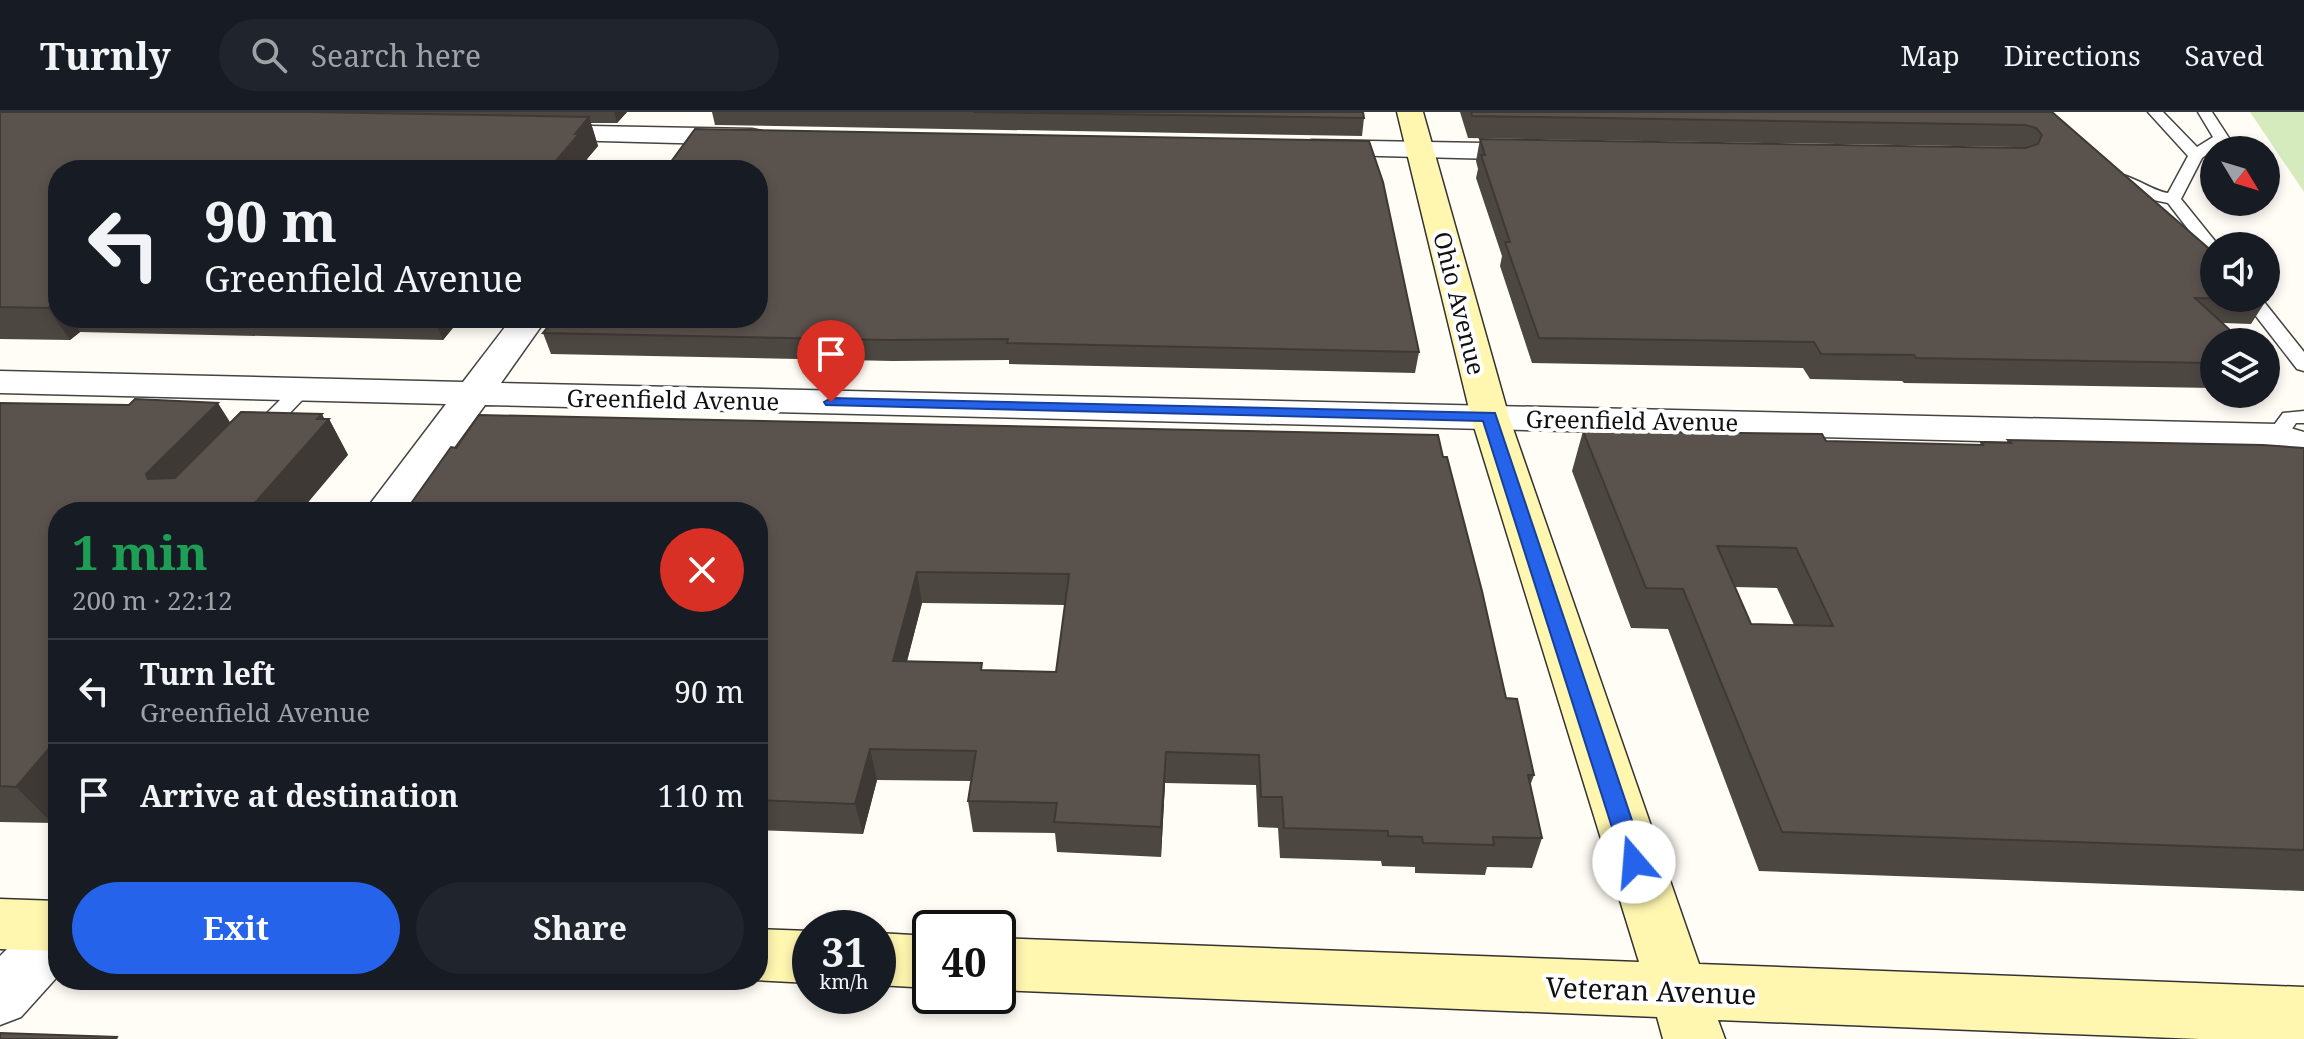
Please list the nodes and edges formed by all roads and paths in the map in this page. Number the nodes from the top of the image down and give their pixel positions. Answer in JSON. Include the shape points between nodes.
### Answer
{"nodes":[{"id":1,"x":681,"y":112,"type":"edge"},
{"id":2,"x":2155,"y":112,"type":"edge"},
{"id":3,"x":2205,"y":112,"type":"edge"},
{"id":4,"x":1415,"y":131,"type":"edge"},
{"id":5,"x":503,"y":132,"type":"edge"},
{"id":6,"x":663,"y":135,"type":"junction"},
{"id":7,"x":784,"y":137,"type":"edge"},
{"id":8,"x":1291,"y":148,"type":"edge"},
{"id":9,"x":1557,"y":152,"type":"edge"},
{"id":10,"x":2196,"y":155,"type":"junction"},
{"id":11,"x":645,"y":160,"type":"dead end"},
{"id":12,"x":2106,"y":169,"type":"edge"},
{"id":13,"x":2173,"y":199,"type":"junction"},
{"id":14,"x":2200,"y":233,"type":"edge"},
{"id":15,"x":2262,"y":312,"type":"edge"},
{"id":16,"x":523,"y":328,"type":"edge"},
{"id":17,"x":2304,"y":365,"type":"edge"},
{"id":18,"x":0,"y":382,"type":"edge"},
{"id":19,"x":301,"y":390,"type":"junction"},
{"id":20,"x":474,"y":394,"type":"junction"},
{"id":21,"x":1490,"y":417,"type":"junction"},
{"id":22,"x":2295,"y":432,"type":"edge"},
{"id":23,"x":243,"y":449,"type":"edge"},
{"id":24,"x":393,"y":502,"type":"edge"},
{"id":25,"x":0,"y":924,"type":"edge"},
{"id":26,"x":48,"y":926,"type":"edge"},
{"id":27,"x":48,"y":947,"type":"edge"},
{"id":28,"x":768,"y":955,"type":"edge"},
{"id":29,"x":792,"y":956,"type":"edge"},
{"id":30,"x":1016,"y":965,"type":"edge"},
{"id":31,"x":0,"y":997,"type":"edge"},
{"id":32,"x":1685,"y":1015,"type":"edge"},
{"id":33,"x":2304,"y":1015,"type":"edge"}],
"edges":[{"from":1,"to":6,"type":"street"},
{"from":2,"to":10,"type":"lane"},
{"from":3,"to":10,"type":"lane","via":[[2221,138]]},
{"from":4,"to":8,"type":"street"},
{"from":4,"to":9,"type":"street"},
{"from":4,"to":21,"type":"street","name":"Ohio Avenue"},
{"from":5,"to":6,"type":"street"},
{"from":6,"to":7,"type":"street"},
{"from":6,"to":11,"type":"street"},
{"from":10,"to":13,"type":"lane"},
{"from":12,"to":13,"type":"lane","via":[[2150,195]]},
{"from":13,"to":14,"type":"lane"},
{"from":15,"to":17,"type":"lane"},
{"from":16,"to":20,"type":"street"},
{"from":18,"to":19,"type":"street","name":"Greenfield Avenue"},
{"from":19,"to":20,"type":"street","name":"Greenfield Avenue"},
{"from":19,"to":23,"type":"lane"},
{"from":20,"to":21,"type":"street","name":"Greenfield Avenue"},
{"from":20,"to":24,"type":"street"},
{"from":21,"to":22,"type":"street","name":"Greenfield Avenue"},
{"from":21,"to":32,"type":"street","name":"Ohio Avenue"},
{"from":25,"to":26,"type":"street"},
{"from":27,"to":31,"type":"street"},
{"from":28,"to":29,"type":"street"},
{"from":30,"to":32,"type":"street","name":"Veteran Avenue"},
{"from":32,"to":33,"type":"street","name":"Veteran Avenue"}]}
